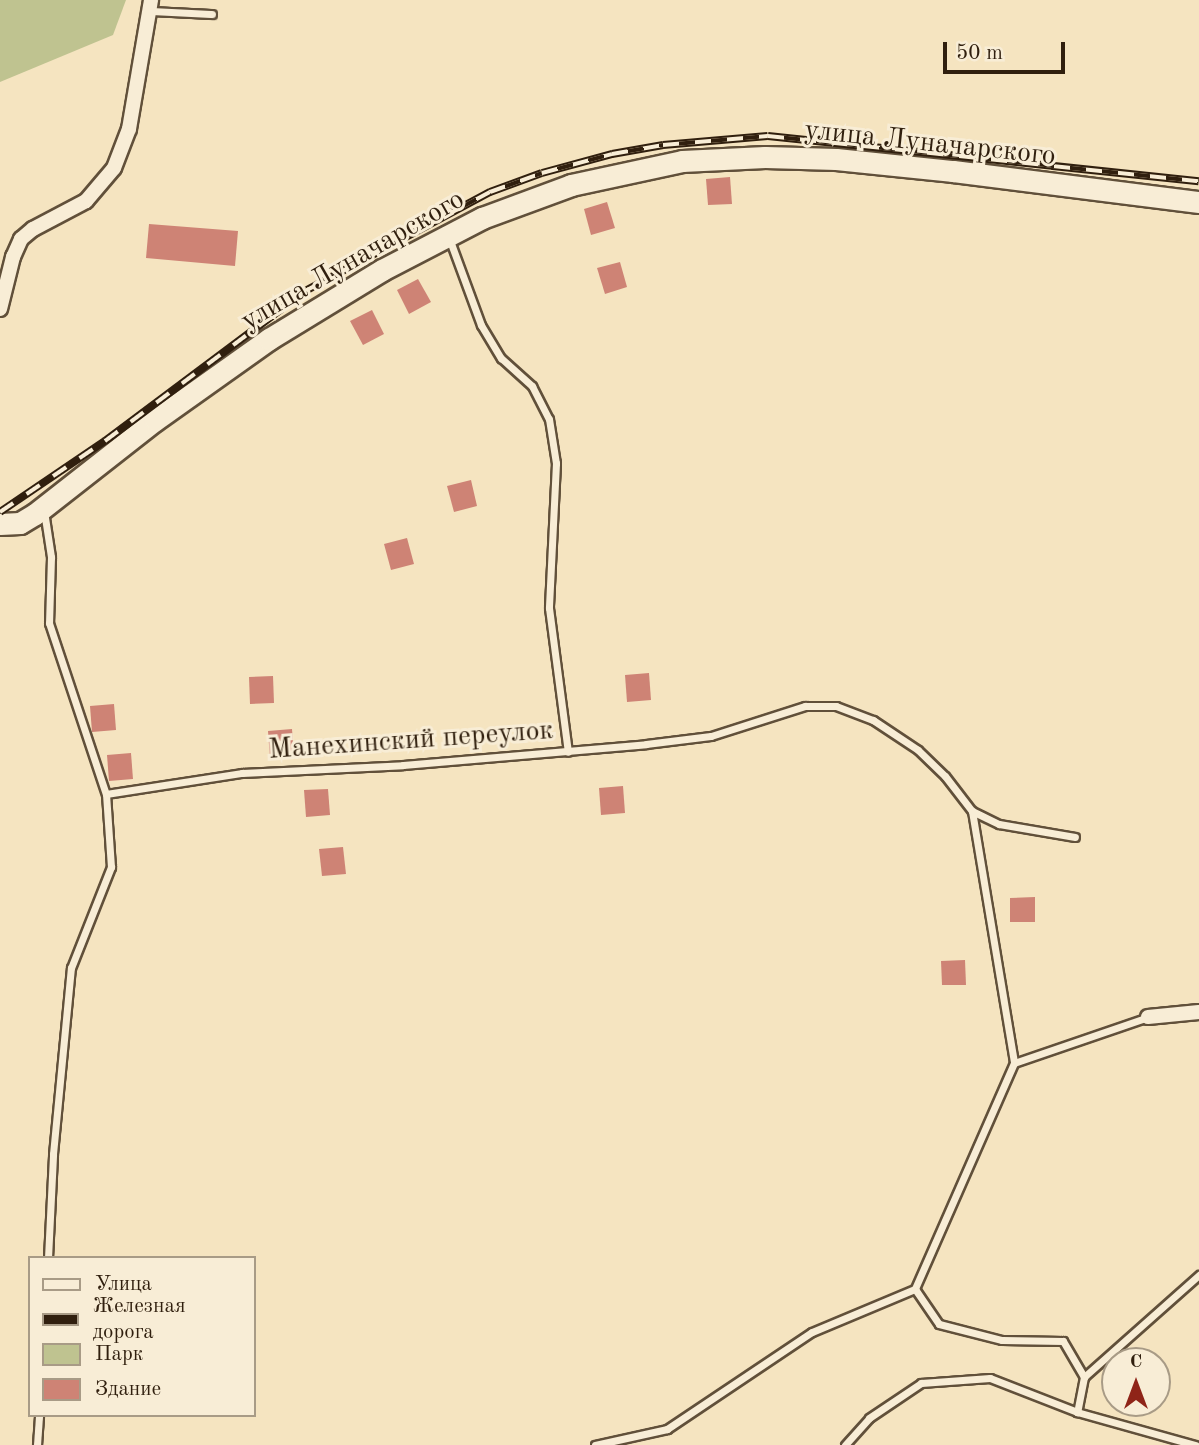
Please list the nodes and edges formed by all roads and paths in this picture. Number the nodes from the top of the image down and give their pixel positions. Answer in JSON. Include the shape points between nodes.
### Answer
{"nodes":[{"id":1,"x":150,"y":5,"type":"edge"},
{"id":2,"x":212,"y":14,"type":"dead end"},
{"id":3,"x":1199,"y":202,"type":"edge"},
{"id":4,"x":448,"y":235,"type":"junction"},
{"id":5,"x":0,"y":309,"type":"edge"},
{"id":6,"x":43,"y":507,"type":"junction"},
{"id":7,"x":0,"y":524,"type":"edge"},
{"id":8,"x":568,"y":752,"type":"junction"},
{"id":9,"x":106,"y":794,"type":"junction"},
{"id":10,"x":972,"y":811,"type":"junction"},
{"id":11,"x":1074,"y":837,"type":"dead end"},
{"id":12,"x":1199,"y":1012,"type":"edge"},
{"id":13,"x":1148,"y":1017,"type":"joint"},
{"id":14,"x":1014,"y":1063,"type":"junction"},
{"id":15,"x":48,"y":1256,"type":"edge"},
{"id":16,"x":1199,"y":1275,"type":"edge"},
{"id":17,"x":915,"y":1289,"type":"junction"},
{"id":18,"x":1084,"y":1377,"type":"junction"},
{"id":19,"x":1077,"y":1412,"type":"junction"},
{"id":20,"x":39,"y":1417,"type":"edge"},
{"id":21,"x":37,"y":1445,"type":"edge"},
{"id":22,"x":595,"y":1445,"type":"edge"},
{"id":23,"x":845,"y":1445,"type":"edge"},
{"id":24,"x":1195,"y":1445,"type":"edge"}],
"edges":[{"from":1,"to":2,"type":"lane"},
{"from":1,"to":5,"type":"street","via":[[129,128],[114,168],[86,201],[20,239]]},
{"from":3,"to":4,"type":"main road","name":"улица Луначарского","via":[[849,160],[682,161],[558,190]]},
{"from":4,"to":6,"type":"main road","name":"улица Луначарского","via":[[270,339]]},
{"from":4,"to":8,"type":"lane","via":[[481,326],[501,358],[531,386],[549,419],[556,463],[549,608]]},
{"from":6,"to":7,"type":"main road","name":"улица Луначарского","via":[[20,523]]},
{"from":6,"to":9,"type":"lane","via":[[51,557],[49,623]]},
{"from":8,"to":9,"type":"lane","name":"Манехинский переулок","via":[[242,773]]},
{"from":8,"to":10,"type":"lane","name":"Манехинский переулок","via":[[712,736],[805,706],[836,706],[873,720],[918,750]]},
{"from":9,"to":15,"type":"lane","via":[[110,867],[71,968]]},
{"from":10,"to":11,"type":"lane","via":[[999,824]]},
{"from":10,"to":14,"type":"lane"},
{"from":12,"to":13,"type":"street"},
{"from":13,"to":14,"type":"lane"},
{"from":14,"to":17,"type":"lane"},
{"from":16,"to":18,"type":"lane"},
{"from":17,"to":18,"type":"lane","via":[[939,1324],[1002,1340],[1063,1341]]},
{"from":17,"to":22,"type":"lane","via":[[812,1332],[667,1429]]},
{"from":18,"to":19,"type":"lane"},
{"from":19,"to":23,"type":"lane","via":[[990,1378],[921,1383],[869,1418]]},
{"from":19,"to":24,"type":"lane"},
{"from":20,"to":21,"type":"lane"}]}
